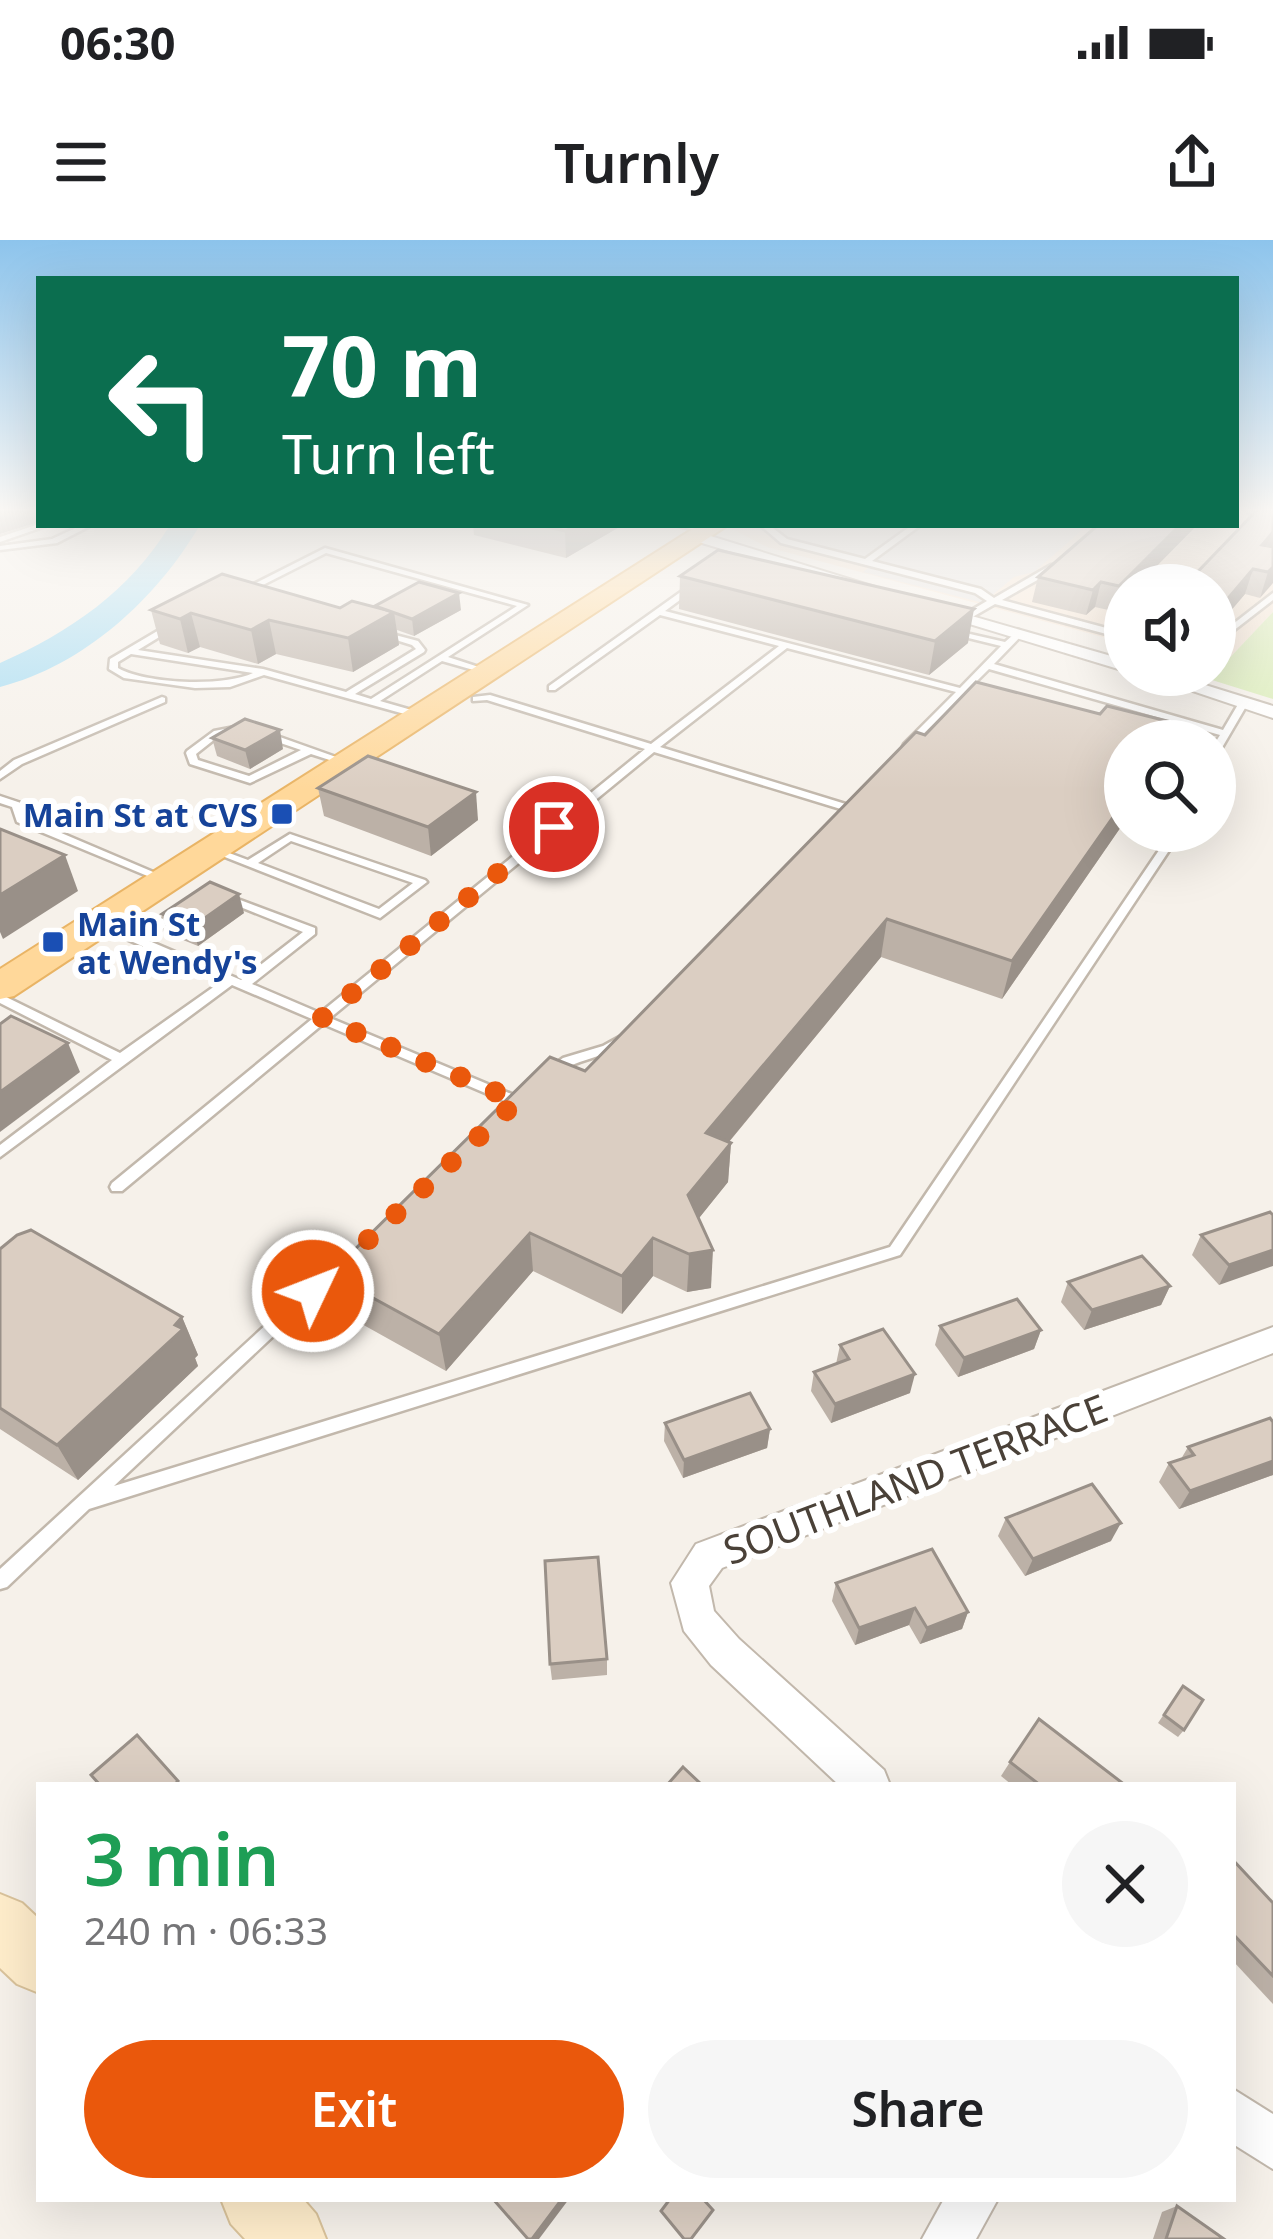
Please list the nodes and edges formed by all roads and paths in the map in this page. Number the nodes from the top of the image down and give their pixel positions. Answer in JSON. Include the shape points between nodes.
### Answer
{"nodes":[{"id":1,"x":518,"y":603,"type":"edge"},
{"id":2,"x":595,"y":603,"type":"edge"},
{"id":3,"x":670,"y":603,"type":"edge"},
{"id":4,"x":986,"y":603,"type":"edge"},
{"id":5,"x":1003,"y":603,"type":"edge"},
{"id":6,"x":1264,"y":603,"type":"edge"},
{"id":7,"x":922,"y":604,"type":"edge"},
{"id":8,"x":658,"y":612,"type":"junction"},
{"id":9,"x":966,"y":617,"type":"junction"},
{"id":10,"x":183,"y":620,"type":"edge"},
{"id":11,"x":1236,"y":626,"type":"edge"},
{"id":12,"x":937,"y":627,"type":"edge"},
{"id":13,"x":367,"y":628,"type":"edge"},
{"id":14,"x":1104,"y":630,"type":"edge"},
{"id":15,"x":1012,"y":639,"type":"junction"},
{"id":16,"x":786,"y":645,"type":"junction"},
{"id":17,"x":130,"y":651,"type":"junction"},
{"id":18,"x":442,"y":658,"type":"junction"},
{"id":19,"x":1104,"y":661,"type":"edge"},
{"id":20,"x":987,"y":665,"type":"junction"},
{"id":21,"x":263,"y":672,"type":"junction"},
{"id":22,"x":474,"y":688,"type":"junction"},
{"id":23,"x":552,"y":688,"type":"dead end"},
{"id":24,"x":962,"y":691,"type":"junction"},
{"id":25,"x":347,"y":695,"type":"junction"},
{"id":26,"x":1221,"y":696,"type":"edge"},
{"id":27,"x":162,"y":700,"type":"dead end"},
{"id":28,"x":372,"y":702,"type":"junction"},
{"id":29,"x":1243,"y":703,"type":"junction"},
{"id":30,"x":1273,"y":712,"type":"edge"},
{"id":31,"x":419,"y":716,"type":"junction"},
{"id":32,"x":1179,"y":720,"type":"edge"},
{"id":33,"x":1232,"y":720,"type":"edge"},
{"id":34,"x":652,"y":749,"type":"junction"},
{"id":35,"x":310,"y":750,"type":"junction"},
{"id":36,"x":896,"y":758,"type":"edge"},
{"id":37,"x":346,"y":762,"type":"junction"},
{"id":38,"x":0,"y":776,"type":"edge"},
{"id":39,"x":0,"y":800,"type":"edge"},
{"id":40,"x":832,"y":824,"type":"edge"},
{"id":41,"x":213,"y":850,"type":"junction"},
{"id":42,"x":1164,"y":852,"type":"edge"},
{"id":43,"x":249,"y":864,"type":"junction"},
{"id":44,"x":211,"y":891,"type":"edge"},
{"id":45,"x":180,"y":892,"type":"junction"},
{"id":46,"x":98,"y":924,"type":"junction"},
{"id":47,"x":138,"y":941,"type":"junction"},
{"id":48,"x":237,"y":982,"type":"junction"},
{"id":49,"x":0,"y":987,"type":"edge"},
{"id":50,"x":0,"y":998,"type":"edge"},
{"id":51,"x":33,"y":1015,"type":"junction"},
{"id":52,"x":322,"y":1018,"type":"junction"},
{"id":53,"x":16,"y":1025,"type":"edge"},
{"id":54,"x":635,"y":1026,"type":"edge"},
{"id":55,"x":121,"y":1059,"type":"junction"},
{"id":56,"x":517,"y":1101,"type":"junction"},
{"id":57,"x":500,"y":1116,"type":"edge"},
{"id":58,"x":0,"y":1152,"type":"edge"},
{"id":59,"x":117,"y":1187,"type":"dead end"},
{"id":60,"x":355,"y":1251,"type":"edge"},
{"id":61,"x":1273,"y":1340,"type":"edge"},
{"id":62,"x":82,"y":1504,"type":"junction"},
{"id":63,"x":0,"y":1581,"type":"edge"},
{"id":64,"x":865,"y":1782,"type":"edge"},
{"id":65,"x":0,"y":1925,"type":"edge"},
{"id":66,"x":36,"y":1959,"type":"edge"},
{"id":67,"x":1236,"y":2115,"type":"edge"},
{"id":68,"x":1273,"y":2146,"type":"edge"},
{"id":69,"x":259,"y":2202,"type":"edge"},
{"id":70,"x":971,"y":2202,"type":"edge"},
{"id":71,"x":291,"y":2239,"type":"edge"},
{"id":72,"x":947,"y":2239,"type":"edge"}],
"edges":[{"from":1,"to":18,"type":"lane","via":[[524,605]]},
{"from":2,"to":22,"type":"main road"},
{"from":3,"to":8,"type":"lane"},
{"from":4,"to":9,"type":"lane"},
{"from":5,"to":14,"type":"lane"},
{"from":6,"to":11,"type":"lane"},
{"from":7,"to":9,"type":"street"},
{"from":8,"to":16,"type":"lane"},
{"from":8,"to":23,"type":"lane"},
{"from":9,"to":15,"type":"street"},
{"from":10,"to":17,"type":"lane"},
{"from":12,"to":15,"type":"lane"},
{"from":13,"to":25,"type":"lane","via":[[421,650]]},
{"from":15,"to":19,"type":"street"},
{"from":15,"to":20,"type":"lane"},
{"from":16,"to":24,"type":"lane"},
{"from":16,"to":34,"type":"lane"},
{"from":17,"to":21,"type":"lane"},
{"from":17,"to":21,"type":"lane","via":[[113,661],[124,675],[213,687]]},
{"from":18,"to":22,"type":"lane"},
{"from":18,"to":28,"type":"lane"},
{"from":20,"to":24,"type":"lane"},
{"from":20,"to":32,"type":"lane"},
{"from":21,"to":25,"type":"lane"},
{"from":22,"to":31,"type":"main road"},
{"from":22,"to":34,"type":"lane","via":[[496,709]]},
{"from":24,"to":36,"type":"lane"},
{"from":25,"to":28,"type":"lane"},
{"from":26,"to":29,"type":"street"},
{"from":27,"to":38,"type":"lane"},
{"from":28,"to":31,"type":"lane"},
{"from":29,"to":30,"type":"street"},
{"from":29,"to":33,"type":"lane"},
{"from":31,"to":37,"type":"main road"},
{"from":34,"to":40,"type":"lane","via":[[854,802]]},
{"from":34,"to":52,"type":"lane"},
{"from":35,"to":35,"type":"lane","via":[[238,729],[190,753],[194,762],[250,780]]},
{"from":35,"to":37,"type":"lane"},
{"from":37,"to":41,"type":"main road"},
{"from":39,"to":45,"type":"lane","via":[[17,805],[21,820]]},
{"from":41,"to":43,"type":"lane"},
{"from":41,"to":45,"type":"main road"},
{"from":42,"to":62,"type":"lane","via":[[895,1251]]},
{"from":43,"to":43,"type":"lane","via":[[380,914],[421,882],[290,837]]},
{"from":44,"to":48,"type":"lane","via":[[311,931]]},
{"from":45,"to":46,"type":"main road"},
{"from":45,"to":47,"type":"lane"},
{"from":46,"to":47,"type":"lane"},
{"from":46,"to":49,"type":"main road"},
{"from":47,"to":48,"type":"lane"},
{"from":48,"to":52,"type":"lane"},
{"from":48,"to":55,"type":"lane"},
{"from":50,"to":51,"type":"lane"},
{"from":51,"to":53,"type":"lane"},
{"from":51,"to":55,"type":"lane"},
{"from":52,"to":56,"type":"lane"},
{"from":52,"to":59,"type":"lane"},
{"from":54,"to":56,"type":"lane","via":[[615,1046],[567,1057]]},
{"from":55,"to":58,"type":"lane"},
{"from":56,"to":57,"type":"lane"},
{"from":60,"to":62,"type":"lane"},
{"from":61,"to":64,"type":"street","name":"SOUTHLAND TERRACE","via":[[709,1556],[690,1583],[697,1619]]},
{"from":62,"to":63,"type":"lane"},
{"from":65,"to":66,"type":"main road"},
{"from":67,"to":68,"type":"street"},
{"from":69,"to":71,"type":"main road"},
{"from":70,"to":72,"type":"street"}]}
